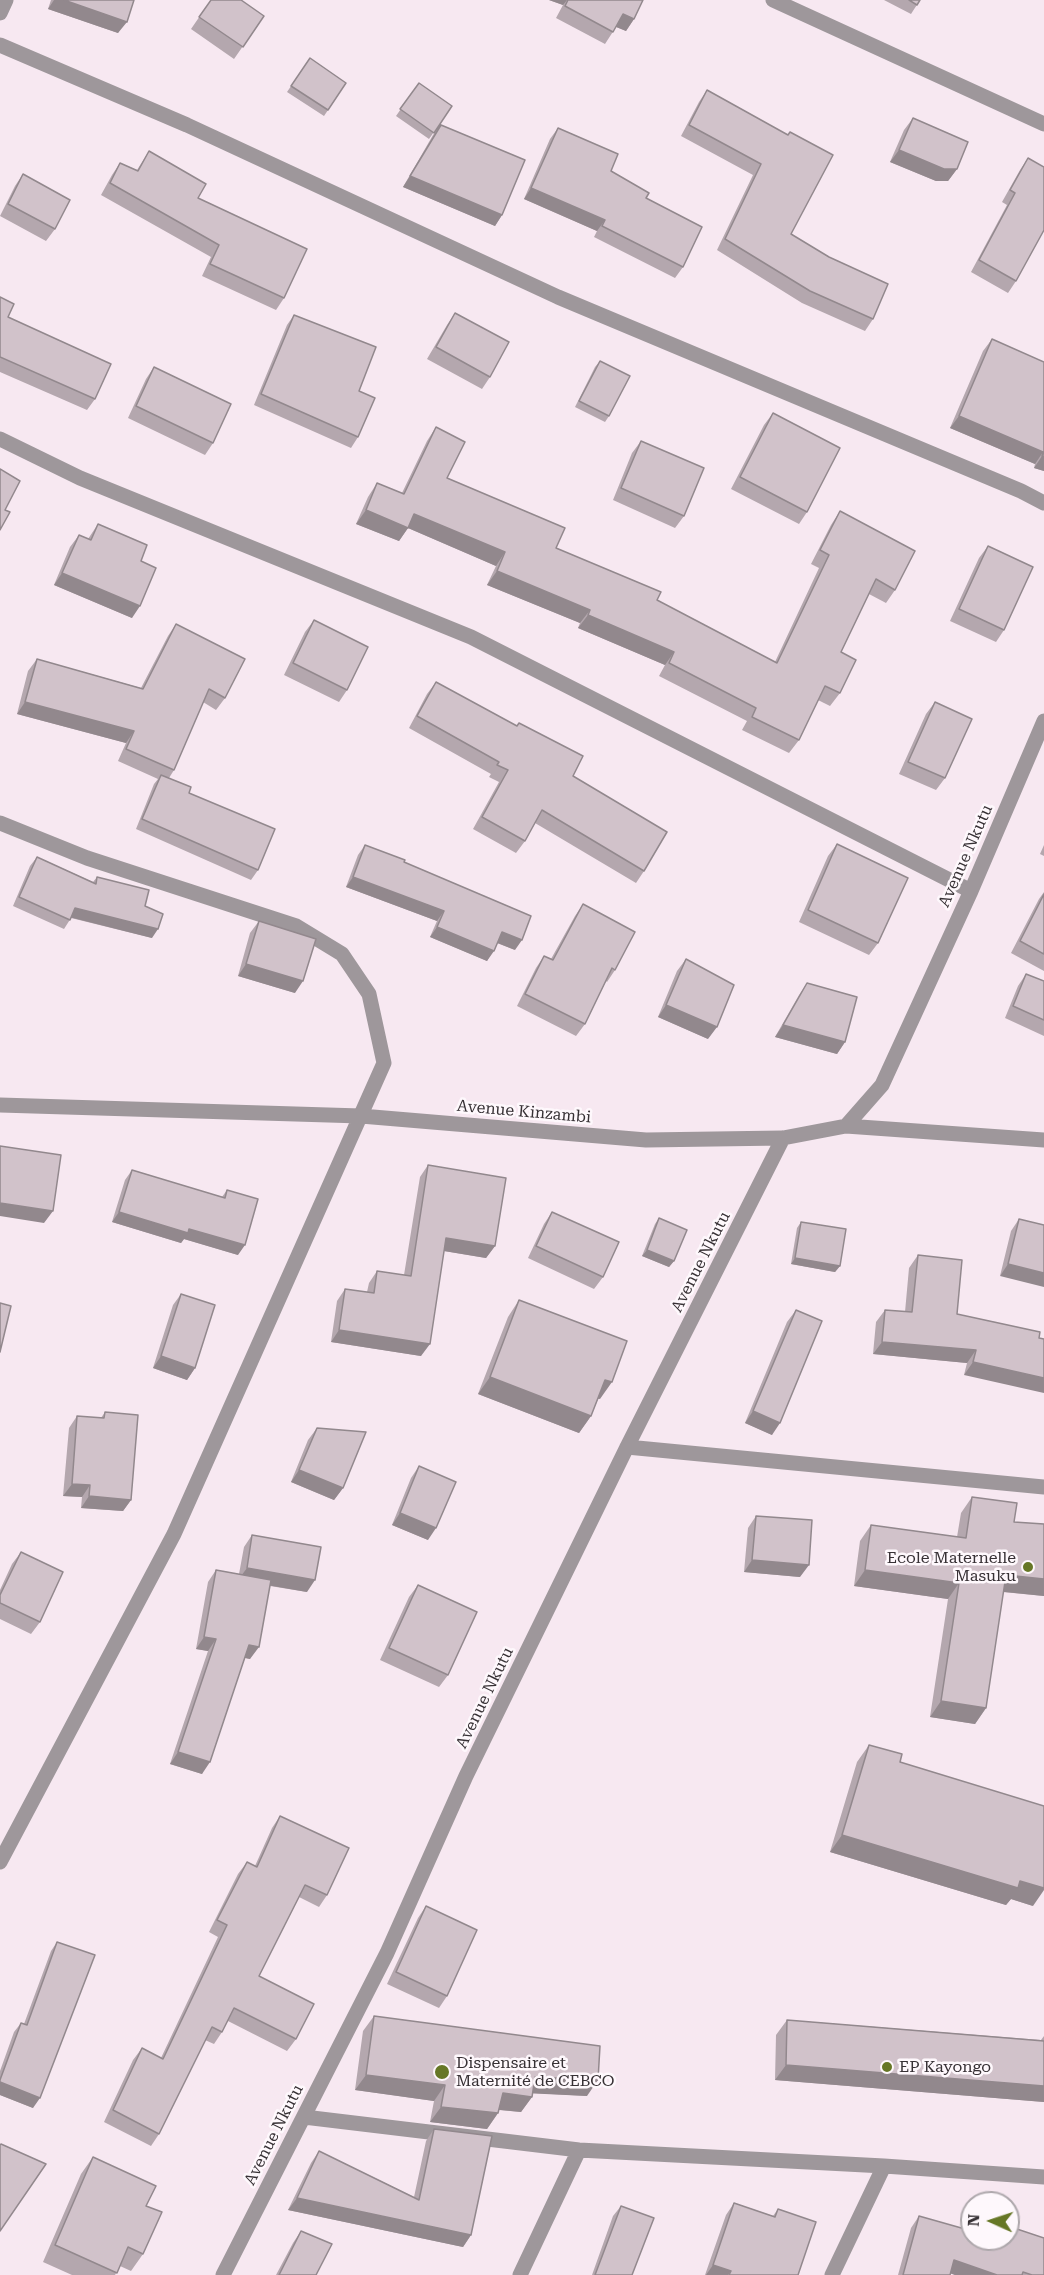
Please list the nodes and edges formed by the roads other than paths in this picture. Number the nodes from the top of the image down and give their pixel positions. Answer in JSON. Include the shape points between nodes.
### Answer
{"nodes":[{"id":1,"x":6,"y":0,"type":"edge"},
{"id":2,"x":773,"y":0,"type":"edge"},
{"id":3,"x":0,"y":14,"type":"edge"},
{"id":4,"x":0,"y":45,"type":"edge"},
{"id":5,"x":1044,"y":124,"type":"edge"},
{"id":6,"x":0,"y":439,"type":"edge"},
{"id":7,"x":1044,"y":503,"type":"edge"},
{"id":8,"x":1044,"y":721,"type":"edge"},
{"id":9,"x":0,"y":823,"type":"edge"},
{"id":10,"x":971,"y":891,"type":"junction"},
{"id":11,"x":0,"y":1105,"type":"edge"},
{"id":12,"x":361,"y":1116,"type":"junction"},
{"id":13,"x":846,"y":1126,"type":"junction"},
{"id":14,"x":783,"y":1138,"type":"junction"},
{"id":15,"x":1044,"y":1140,"type":"edge"},
{"id":16,"x":627,"y":1447,"type":"junction"},
{"id":17,"x":1044,"y":1487,"type":"edge"},
{"id":18,"x":0,"y":1862,"type":"edge"},
{"id":19,"x":304,"y":2116,"type":"junction"},
{"id":20,"x":579,"y":2150,"type":"junction"},
{"id":21,"x":884,"y":2166,"type":"junction"},
{"id":22,"x":1044,"y":2177,"type":"edge"},
{"id":23,"x":223,"y":2275,"type":"edge"},
{"id":24,"x":520,"y":2275,"type":"edge"},
{"id":25,"x":832,"y":2275,"type":"edge"}],
"edges":[{"from":1,"to":3,"type":"street"},
{"from":2,"to":5,"type":"street"},
{"from":4,"to":7,"type":"street","via":[[187,125],[558,297]]},
{"from":6,"to":10,"type":"street","via":[[80,478],[471,637]]},
{"from":8,"to":10,"type":"street","name":"Avenue Nkutu"},
{"from":9,"to":12,"type":"street","via":[[87,858],[296,926],[342,954],[369,994],[384,1063]]},
{"from":10,"to":13,"type":"street","name":"Avenue Nkutu","via":[[882,1085]]},
{"from":11,"to":12,"type":"street","name":"Avenue Kinzambi"},
{"from":12,"to":14,"type":"street","name":"Avenue Kinzambi","via":[[646,1140]]},
{"from":12,"to":18,"type":"street","via":[[174,1534]]},
{"from":13,"to":14,"type":"street","name":"Avenue Kinzambi"},
{"from":13,"to":15,"type":"street","name":"Avenue Kinzambi"},
{"from":14,"to":16,"type":"street","name":"Avenue Nkutu"},
{"from":16,"to":17,"type":"street"},
{"from":16,"to":19,"type":"street","name":"Avenue Nkutu","via":[[466,1776],[387,1953]]},
{"from":19,"to":20,"type":"street"},
{"from":19,"to":23,"type":"street","name":"Avenue Nkutu"},
{"from":20,"to":21,"type":"street"},
{"from":20,"to":24,"type":"street"},
{"from":21,"to":22,"type":"street"},
{"from":21,"to":25,"type":"street"}]}
